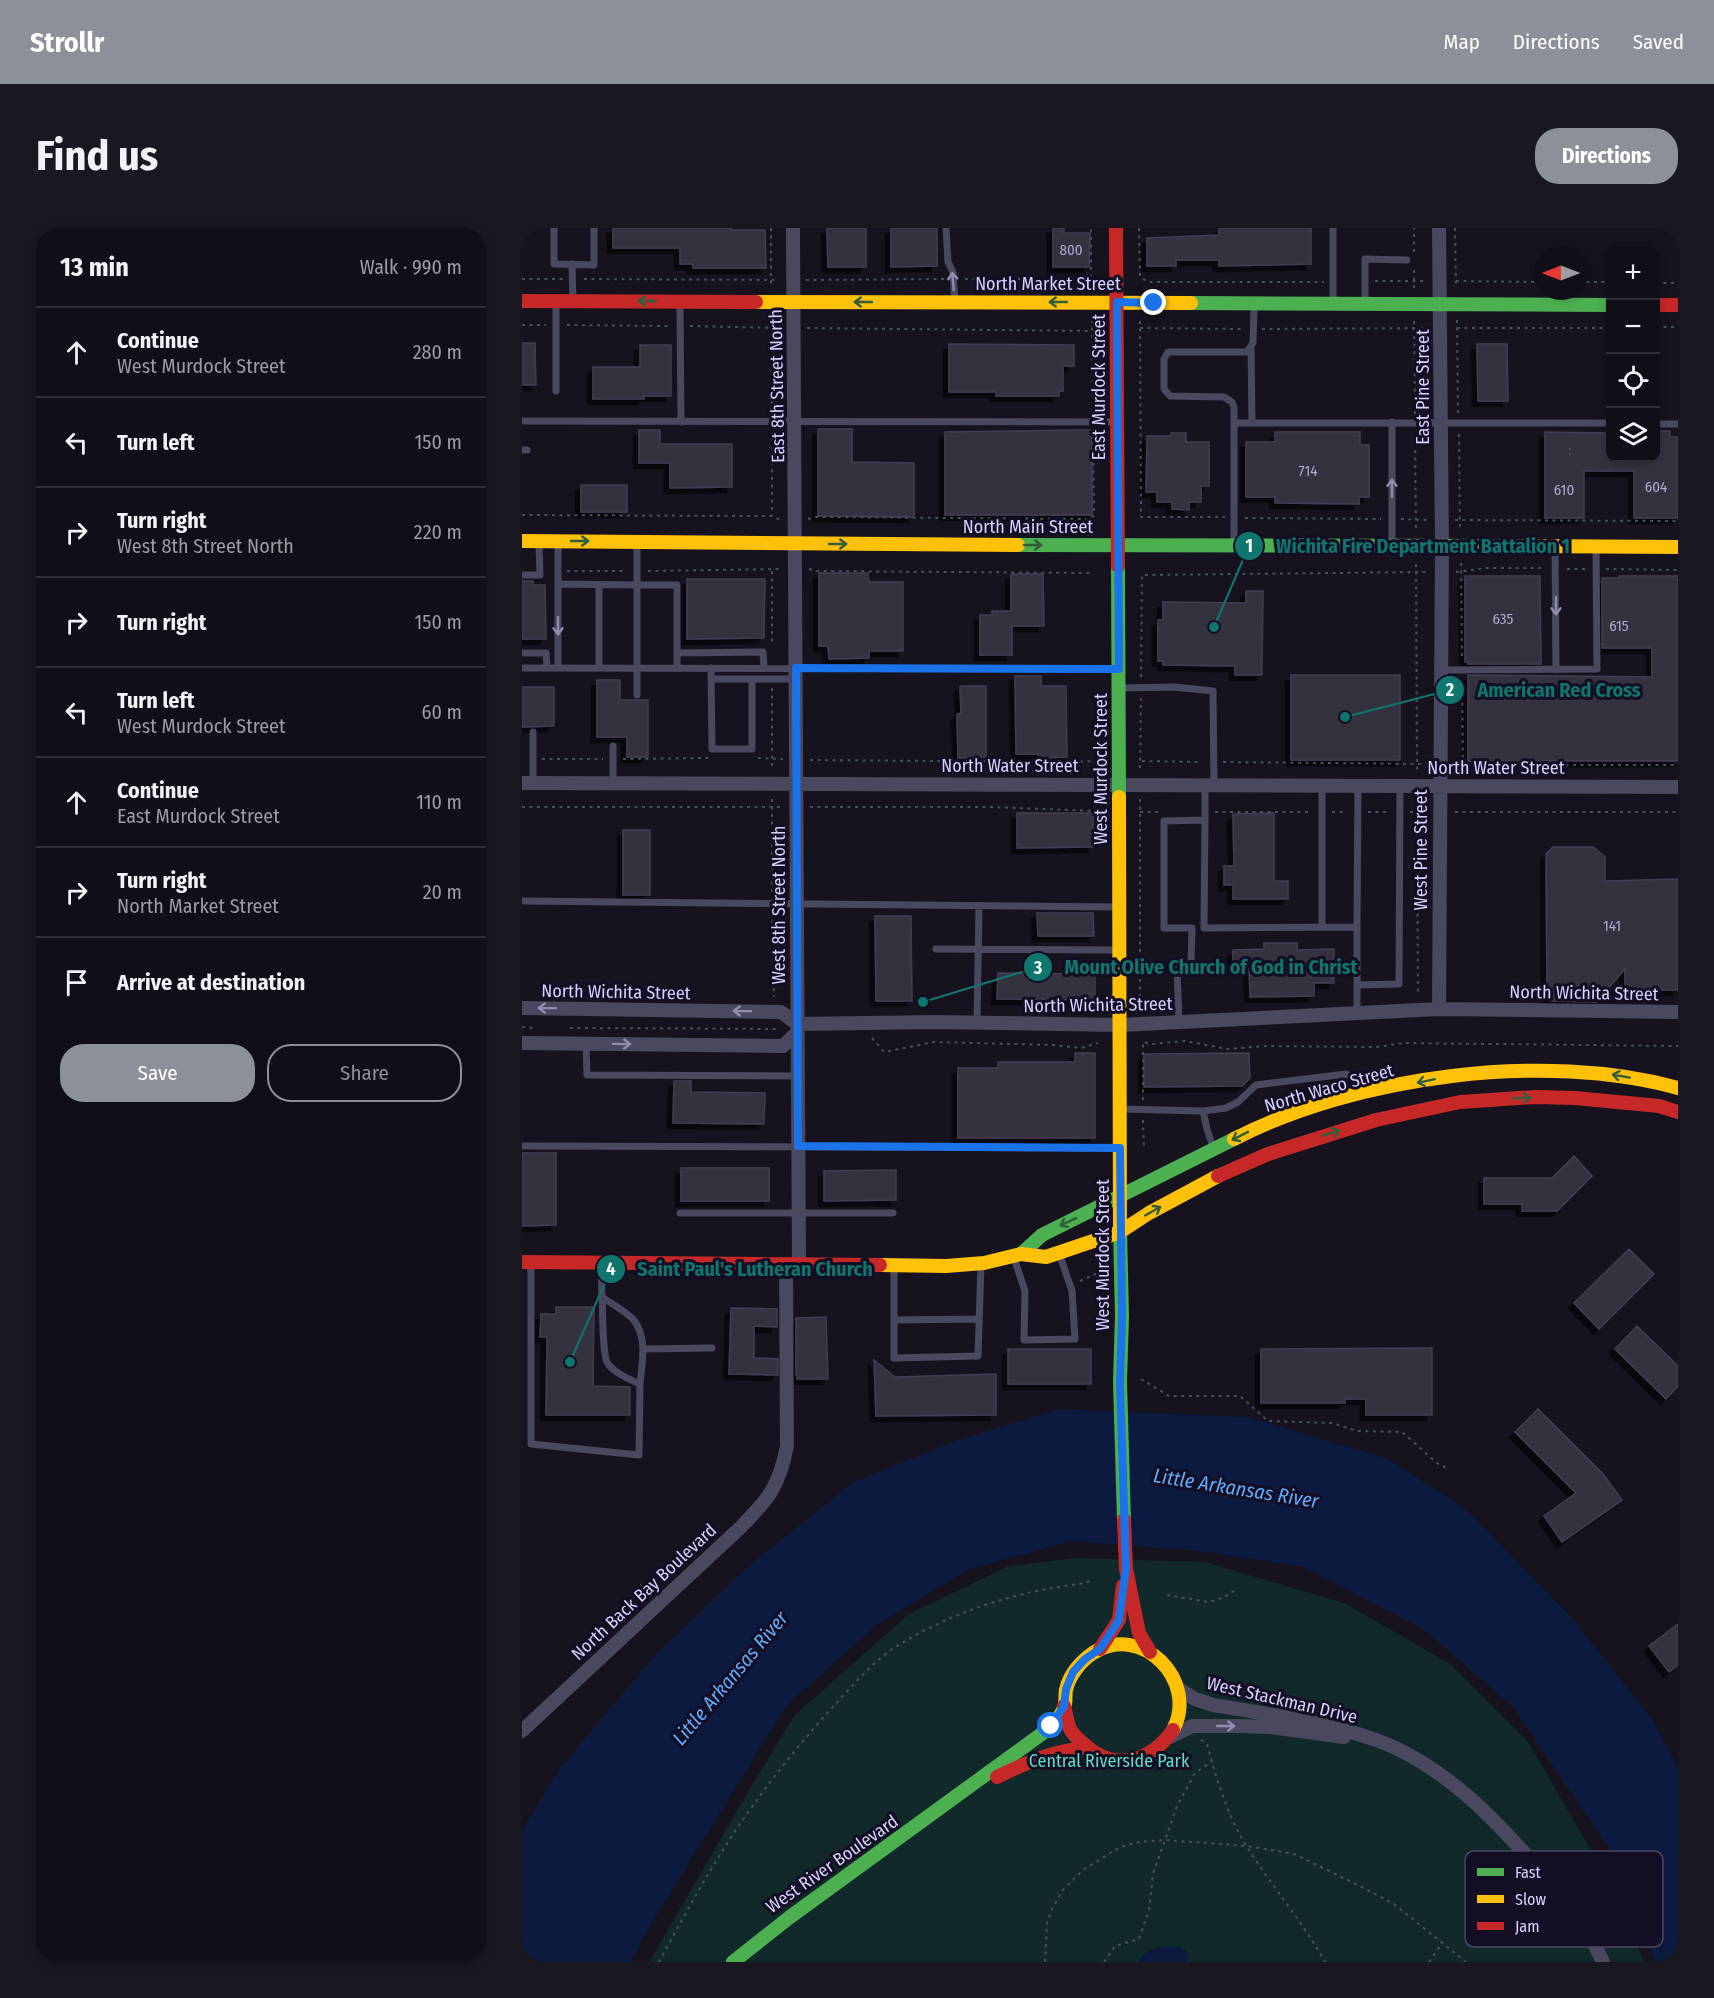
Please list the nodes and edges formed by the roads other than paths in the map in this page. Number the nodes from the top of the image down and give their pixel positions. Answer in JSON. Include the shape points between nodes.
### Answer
{"nodes":[{"id":1,"x":554,"y":228,"type":"edge"},
{"id":2,"x":594,"y":228,"type":"edge"},
{"id":3,"x":794,"y":228,"type":"edge"},
{"id":4,"x":946,"y":228,"type":"edge"},
{"id":5,"x":1116,"y":228,"type":"edge"},
{"id":6,"x":1333,"y":228,"type":"edge"},
{"id":7,"x":1440,"y":228,"type":"edge"},
{"id":8,"x":1407,"y":260,"type":"dead end"},
{"id":9,"x":572,"y":264,"type":"junction"},
{"id":10,"x":522,"y":300,"type":"edge"},
{"id":11,"x":556,"y":301,"type":"junction"},
{"id":12,"x":573,"y":301,"type":"junction"},
{"id":13,"x":680,"y":301,"type":"junction"},
{"id":14,"x":794,"y":301,"type":"junction"},
{"id":15,"x":955,"y":302,"type":"junction"},
{"id":16,"x":1117,"y":302,"type":"junction"},
{"id":17,"x":1254,"y":303,"type":"junction"},
{"id":18,"x":1333,"y":304,"type":"junction"},
{"id":19,"x":1365,"y":304,"type":"junction"},
{"id":20,"x":1440,"y":305,"type":"junction"},
{"id":21,"x":1606,"y":305,"type":"edge"},
{"id":22,"x":1660,"y":305,"type":"edge"},
{"id":23,"x":1678,"y":305,"type":"edge"},
{"id":24,"x":1251,"y":348,"type":"junction"},
{"id":25,"x":556,"y":391,"type":"dead end"},
{"id":26,"x":795,"y":421,"type":"junction"},
{"id":27,"x":522,"y":422,"type":"edge"},
{"id":28,"x":681,"y":422,"type":"junction"},
{"id":29,"x":1117,"y":422,"type":"junction"},
{"id":30,"x":1392,"y":422,"type":"junction"},
{"id":31,"x":1441,"y":422,"type":"junction"},
{"id":32,"x":1234,"y":423,"type":"junction"},
{"id":33,"x":1252,"y":423,"type":"junction"},
{"id":34,"x":1606,"y":423,"type":"edge"},
{"id":35,"x":1660,"y":424,"type":"edge"},
{"id":36,"x":1678,"y":424,"type":"edge"},
{"id":37,"x":522,"y":541,"type":"edge"},
{"id":38,"x":539,"y":541,"type":"junction"},
{"id":39,"x":558,"y":541,"type":"junction"},
{"id":40,"x":638,"y":541,"type":"junction"},
{"id":41,"x":796,"y":544,"type":"junction"},
{"id":42,"x":1118,"y":545,"type":"junction"},
{"id":43,"x":1234,"y":546,"type":"junction"},
{"id":44,"x":1392,"y":546,"type":"junction"},
{"id":45,"x":1442,"y":546,"type":"junction"},
{"id":46,"x":1556,"y":547,"type":"junction"},
{"id":47,"x":1596,"y":547,"type":"junction"},
{"id":48,"x":1678,"y":548,"type":"edge"},
{"id":49,"x":522,"y":575,"type":"edge"},
{"id":50,"x":558,"y":584,"type":"junction"},
{"id":51,"x":599,"y":585,"type":"junction"},
{"id":52,"x":637,"y":585,"type":"junction"},
{"id":53,"x":522,"y":653,"type":"edge"},
{"id":54,"x":677,"y":653,"type":"junction"},
{"id":55,"x":522,"y":668,"type":"edge"},
{"id":56,"x":547,"y":668,"type":"junction"},
{"id":57,"x":558,"y":668,"type":"junction"},
{"id":58,"x":599,"y":668,"type":"junction"},
{"id":59,"x":636,"y":668,"type":"junction"},
{"id":60,"x":677,"y":668,"type":"junction"},
{"id":61,"x":711,"y":668,"type":"junction"},
{"id":62,"x":764,"y":668,"type":"junction"},
{"id":63,"x":1119,"y":669,"type":"junction"},
{"id":64,"x":1441,"y":670,"type":"junction"},
{"id":65,"x":1556,"y":670,"type":"junction"},
{"id":66,"x":796,"y":673,"type":"junction"},
{"id":67,"x":712,"y":679,"type":"junction"},
{"id":68,"x":752,"y":679,"type":"junction"},
{"id":69,"x":1119,"y":688,"type":"junction"},
{"id":70,"x":637,"y":695,"type":"dead end"},
{"id":71,"x":533,"y":732,"type":"dead end"},
{"id":72,"x":613,"y":746,"type":"dead end"},
{"id":73,"x":527,"y":783,"type":"edge"},
{"id":74,"x":613,"y":783,"type":"junction"},
{"id":75,"x":797,"y":783,"type":"junction"},
{"id":76,"x":1120,"y":784,"type":"junction"},
{"id":77,"x":1210,"y":784,"type":"junction"},
{"id":78,"x":1322,"y":785,"type":"junction"},
{"id":79,"x":1358,"y":786,"type":"junction"},
{"id":80,"x":1400,"y":786,"type":"junction"},
{"id":81,"x":1440,"y":786,"type":"junction"},
{"id":82,"x":1678,"y":787,"type":"edge"},
{"id":83,"x":1205,"y":820,"type":"junction"},
{"id":84,"x":522,"y":901,"type":"edge"},
{"id":85,"x":797,"y":904,"type":"junction"},
{"id":86,"x":979,"y":906,"type":"junction"},
{"id":87,"x":1120,"y":907,"type":"junction"},
{"id":88,"x":1322,"y":927,"type":"junction"},
{"id":89,"x":1357,"y":927,"type":"junction"},
{"id":90,"x":1192,"y":928,"type":"junction"},
{"id":91,"x":1204,"y":928,"type":"junction"},
{"id":92,"x":936,"y":949,"type":"dead end"},
{"id":93,"x":978,"y":949,"type":"junction"},
{"id":94,"x":1121,"y":950,"type":"junction"},
{"id":95,"x":1357,"y":985,"type":"junction"},
{"id":96,"x":522,"y":1008,"type":"edge"},
{"id":97,"x":1439,"y":1009,"type":"junction"},
{"id":98,"x":1678,"y":1012,"type":"edge"},
{"id":99,"x":1357,"y":1013,"type":"junction"},
{"id":100,"x":1179,"y":1022,"type":"junction"},
{"id":101,"x":977,"y":1023,"type":"junction"},
{"id":102,"x":1121,"y":1025,"type":"junction"},
{"id":103,"x":797,"y":1028,"type":"junction"},
{"id":104,"x":522,"y":1043,"type":"edge"},
{"id":105,"x":586,"y":1044,"type":"junction"},
{"id":106,"x":798,"y":1076,"type":"junction"},
{"id":107,"x":1678,"y":1088,"type":"edge"},
{"id":108,"x":1367,"y":1093,"type":"junction"},
{"id":109,"x":1120,"y":1108,"type":"junction"},
{"id":110,"x":1203,"y":1111,"type":"junction"},
{"id":111,"x":1678,"y":1112,"type":"edge"},
{"id":112,"x":522,"y":1146,"type":"edge"},
{"id":113,"x":798,"y":1146,"type":"junction"},
{"id":114,"x":1120,"y":1148,"type":"junction"},
{"id":115,"x":1214,"y":1150,"type":"junction"},
{"id":116,"x":1119,"y":1197,"type":"junction"},
{"id":117,"x":680,"y":1213,"type":"dead end"},
{"id":118,"x":798,"y":1213,"type":"junction"},
{"id":119,"x":893,"y":1213,"type":"dead end"},
{"id":120,"x":1120,"y":1232,"type":"junction"},
{"id":121,"x":1059,"y":1253,"type":"junction"},
{"id":122,"x":1017,"y":1255,"type":"junction"},
{"id":123,"x":526,"y":1262,"type":"edge"},
{"id":124,"x":601,"y":1263,"type":"junction"},
{"id":125,"x":981,"y":1263,"type":"junction"},
{"id":126,"x":792,"y":1266,"type":"junction"},
{"id":127,"x":894,"y":1266,"type":"junction"},
{"id":128,"x":602,"y":1297,"type":"junction"},
{"id":129,"x":979,"y":1319,"type":"junction"},
{"id":130,"x":894,"y":1320,"type":"junction"},
{"id":131,"x":643,"y":1348,"type":"junction"},
{"id":132,"x":712,"y":1348,"type":"dead end"},
{"id":133,"x":522,"y":1363,"type":"edge"},
{"id":134,"x":531,"y":1363,"type":"junction"},
{"id":135,"x":640,"y":1384,"type":"junction"},
{"id":136,"x":782,"y":1471,"type":"joint"},
{"id":137,"x":1126,"y":1569,"type":"junction"},
{"id":138,"x":1100,"y":1649,"type":"junction"},
{"id":139,"x":1150,"y":1652,"type":"junction"},
{"id":140,"x":1179,"y":1689,"type":"junction"},
{"id":141,"x":1064,"y":1706,"type":"junction"},
{"id":142,"x":522,"y":1731,"type":"edge"},
{"id":143,"x":1170,"y":1737,"type":"junction"},
{"id":144,"x":1380,"y":1742,"type":"junction"},
{"id":145,"x":1085,"y":1748,"type":"junction"},
{"id":146,"x":954,"y":1799,"type":"junction"},
{"id":147,"x":1523,"y":1851,"type":"edge"},
{"id":148,"x":1595,"y":1947,"type":"edge"},
{"id":149,"x":733,"y":1962,"type":"edge"},
{"id":150,"x":1603,"y":1962,"type":"edge"}],
"edges":[{"from":1,"to":9,"type":"lane","via":[[554,264]]},
{"from":2,"to":9,"type":"lane","via":[[594,265]]},
{"from":3,"to":14,"type":"street","name":"East 8th Street North"},
{"from":15,"to":4,"type":"lane","one_way":true},
{"from":5,"to":16,"type":"street","name":"East Murdock Street"},
{"from":6,"to":18,"type":"lane"},
{"from":7,"to":20,"type":"street","name":"East Pine Street"},
{"from":8,"to":19,"type":"lane","via":[[1365,259]]},
{"from":9,"to":12,"type":"lane"},
{"from":10,"to":11,"type":"street","name":"North Market Street"},
{"from":11,"to":12,"type":"street","name":"North Market Street"},
{"from":11,"to":25,"type":"lane"},
{"from":13,"to":12,"type":"street","name":"North Market Street","one_way":true},
{"from":13,"to":14,"type":"street","name":"North Market Street"},
{"from":13,"to":28,"type":"lane"},
{"from":15,"to":14,"type":"street","name":"North Market Street","one_way":true},
{"from":14,"to":26,"type":"street","name":"East 8th Street North"},
{"from":16,"to":15,"type":"street","name":"North Market Street","one_way":true},
{"from":16,"to":17,"type":"street","name":"North Market Street"},
{"from":16,"to":29,"type":"street","name":"East Murdock Street"},
{"from":17,"to":18,"type":"street","name":"North Market Street"},
{"from":17,"to":24,"type":"lane"},
{"from":18,"to":19,"type":"street","name":"North Market Street"},
{"from":19,"to":20,"type":"street","name":"North Market Street"},
{"from":20,"to":21,"type":"street","name":"North Market Street"},
{"from":20,"to":31,"type":"street","name":"East Pine Street"},
{"from":22,"to":23,"type":"street"},
{"from":24,"to":32,"type":"lane","via":[[1247,352],[1168,352],[1164,358],[1166,393],[1224,397],[1234,407]]},
{"from":24,"to":33,"type":"lane"},
{"from":26,"to":28,"type":"lane"},
{"from":26,"to":29,"type":"lane"},
{"from":26,"to":41,"type":"street","name":"East 8th Street North"},
{"from":27,"to":28,"type":"lane"},
{"from":29,"to":42,"type":"street","name":"East Murdock Street"},
{"from":30,"to":31,"type":"lane"},
{"from":30,"to":33,"type":"lane"},
{"from":44,"to":30,"type":"lane","one_way":true},
{"from":31,"to":34,"type":"lane"},
{"from":31,"to":45,"type":"street","name":"East Pine Street"},
{"from":32,"to":33,"type":"lane"},
{"from":32,"to":43,"type":"lane"},
{"from":35,"to":36,"type":"lane"},
{"from":37,"to":38,"type":"street","name":"North Main Street"},
{"from":38,"to":39,"type":"street","name":"North Main Street"},
{"from":38,"to":49,"type":"lane","via":[[540,575]]},
{"from":39,"to":40,"type":"street","name":"North Main Street","one_way":true},
{"from":39,"to":50,"type":"lane"},
{"from":40,"to":41,"type":"street","name":"North Main Street"},
{"from":40,"to":52,"type":"lane"},
{"from":41,"to":42,"type":"street","name":"North Main Street","one_way":true},
{"from":41,"to":66,"type":"street","name":"West 8th Street North"},
{"from":42,"to":43,"type":"street","name":"North Main Street"},
{"from":42,"to":63,"type":"street","name":"West Murdock Street"},
{"from":43,"to":44,"type":"street","name":"North Main Street"},
{"from":44,"to":45,"type":"street","name":"North Main Street"},
{"from":45,"to":46,"type":"street","name":"North Main Street"},
{"from":45,"to":64,"type":"street","name":"West Pine Street"},
{"from":46,"to":47,"type":"street","name":"North Main Street"},
{"from":46,"to":65,"type":"lane","one_way":true},
{"from":47,"to":48,"type":"street","name":"North Main Street"},
{"from":47,"to":65,"type":"lane","via":[[1596,669]]},
{"from":50,"to":51,"type":"lane"},
{"from":50,"to":57,"type":"lane","one_way":true},
{"from":51,"to":52,"type":"lane"},
{"from":51,"to":58,"type":"lane"},
{"from":52,"to":54,"type":"lane","via":[[677,585]]},
{"from":52,"to":59,"type":"lane"},
{"from":53,"to":56,"type":"lane","via":[[546,653]]},
{"from":54,"to":60,"type":"lane"},
{"from":54,"to":62,"type":"lane","via":[[763,652]]},
{"from":55,"to":56,"type":"lane"},
{"from":56,"to":57,"type":"lane"},
{"from":57,"to":58,"type":"lane"},
{"from":58,"to":59,"type":"lane"},
{"from":59,"to":60,"type":"lane"},
{"from":59,"to":70,"type":"lane"},
{"from":60,"to":61,"type":"lane"},
{"from":61,"to":62,"type":"lane"},
{"from":61,"to":67,"type":"lane"},
{"from":62,"to":66,"type":"lane"},
{"from":63,"to":66,"type":"lane"},
{"from":63,"to":69,"type":"street","name":"West Murdock Street"},
{"from":64,"to":65,"type":"lane"},
{"from":64,"to":81,"type":"street","name":"West Pine Street"},
{"from":66,"to":68,"type":"lane"},
{"from":66,"to":75,"type":"street","name":"West 8th Street North"},
{"from":67,"to":68,"type":"lane"},
{"from":67,"to":68,"type":"lane","via":[[712,749],[752,749]]},
{"from":69,"to":76,"type":"street","name":"West Murdock Street"},
{"from":69,"to":77,"type":"lane","via":[[1213,691],[1214,762]]},
{"from":71,"to":73,"type":"lane","via":[[533,759]]},
{"from":72,"to":74,"type":"lane"},
{"from":73,"to":74,"type":"street","name":"North Water Street"},
{"from":74,"to":75,"type":"street","name":"North Water Street"},
{"from":75,"to":76,"type":"street","name":"North Water Street"},
{"from":75,"to":85,"type":"street","name":"West 8th Street North"},
{"from":76,"to":77,"type":"street","name":"North Water Street"},
{"from":76,"to":87,"type":"street","name":"West Murdock Street"},
{"from":77,"to":78,"type":"street","name":"North Water Street"},
{"from":77,"to":83,"type":"lane"},
{"from":78,"to":79,"type":"street","name":"North Water Street"},
{"from":78,"to":88,"type":"lane"},
{"from":79,"to":80,"type":"street","name":"North Water Street"},
{"from":79,"to":89,"type":"lane"},
{"from":80,"to":81,"type":"street","name":"North Water Street"},
{"from":80,"to":95,"type":"lane","via":[[1399,984]]},
{"from":81,"to":82,"type":"street","name":"North Water Street"},
{"from":81,"to":97,"type":"street","name":"West Pine Street"},
{"from":83,"to":90,"type":"lane","via":[[1164,821],[1164,928]]},
{"from":83,"to":91,"type":"lane"},
{"from":84,"to":85,"type":"lane"},
{"from":85,"to":86,"type":"lane"},
{"from":85,"to":103,"type":"street","name":"West 8th Street North"},
{"from":86,"to":87,"type":"lane"},
{"from":86,"to":93,"type":"lane"},
{"from":87,"to":94,"type":"street","name":"West Murdock Street"},
{"from":88,"to":89,"type":"lane"},
{"from":88,"to":91,"type":"lane"},
{"from":89,"to":95,"type":"lane"},
{"from":90,"to":91,"type":"lane"},
{"from":90,"to":100,"type":"lane","via":[[1191,963],[1177,968]]},
{"from":92,"to":93,"type":"lane"},
{"from":93,"to":94,"type":"lane"},
{"from":93,"to":101,"type":"lane"},
{"from":94,"to":102,"type":"street","name":"West Murdock Street"},
{"from":95,"to":99,"type":"lane"},
{"from":103,"to":96,"type":"street","name":"North Wichita Street","one_way":true,"via":[[781,1012]]},
{"from":97,"to":98,"type":"street","name":"North Wichita Street"},
{"from":97,"to":99,"type":"street","name":"North Wichita Street"},
{"from":99,"to":100,"type":"street","name":"North Wichita Street"},
{"from":100,"to":102,"type":"street","name":"North Wichita Street"},
{"from":101,"to":102,"type":"street","name":"North Wichita Street"},
{"from":101,"to":103,"type":"street","name":"North Wichita Street"},
{"from":102,"to":109,"type":"street","name":"West Murdock Street"},
{"from":105,"to":103,"type":"street","name":"North Wichita Street","one_way":true,"via":[[783,1046]]},
{"from":103,"to":106,"type":"street","name":"West 8th Street North"},
{"from":104,"to":105,"type":"street","name":"North Wichita Street"},
{"from":105,"to":106,"type":"lane","via":[[587,1075]]},
{"from":106,"to":113,"type":"street","name":"West 8th Street North"},
{"from":107,"to":108,"type":"street","name":"North Waco Street","one_way":true,"via":[[1613,1074],[1555,1072],[1436,1078]]},
{"from":108,"to":110,"type":"lane","via":[[1360,1081],[1347,1074],[1321,1076],[1256,1085],[1226,1108]]},
{"from":108,"to":115,"type":"street","name":"North Waco Street","one_way":true,"via":[[1308,1109]]},
{"from":109,"to":110,"type":"lane"},
{"from":109,"to":114,"type":"street","name":"West Murdock Street"},
{"from":110,"to":115,"type":"lane"},
{"from":120,"to":111,"type":"street","name":"North Waco Street","one_way":true,"via":[[1220,1174],[1268,1154],[1376,1120],[1440,1106],[1497,1099],[1565,1098],[1659,1106]]},
{"from":112,"to":113,"type":"lane"},
{"from":113,"to":114,"type":"lane"},
{"from":113,"to":118,"type":"street","name":"West 8th Street North"},
{"from":114,"to":116,"type":"street","name":"West Murdock Street"},
{"from":115,"to":116,"type":"street","name":"North Waco Street"},
{"from":116,"to":120,"type":"street","name":"West Murdock Street"},
{"from":116,"to":122,"type":"street","name":"North Waco Street","one_way":true,"via":[[1042,1235]]},
{"from":117,"to":118,"type":"lane"},
{"from":118,"to":119,"type":"lane"},
{"from":118,"to":126,"type":"street","name":"West 8th Street North"},
{"from":120,"to":121,"type":"street","name":"North Waco Street"},
{"from":120,"to":137,"type":"street","name":"West Murdock Street"},
{"from":121,"to":122,"type":"street","name":"North Waco Street","via":[[1046,1257]]},
{"from":121,"to":122,"type":"lane","via":[[1071,1291],[1075,1339],[1024,1340],[1025,1291]]},
{"from":122,"to":125,"type":"street","name":"North Waco Street"},
{"from":123,"to":124,"type":"street","name":"North Waco Street"},
{"from":123,"to":134,"type":"lane"},
{"from":124,"to":126,"type":"street","name":"North Waco Street"},
{"from":124,"to":128,"type":"lane"},
{"from":125,"to":127,"type":"street","name":"North Waco Street"},
{"from":125,"to":129,"type":"lane"},
{"from":126,"to":127,"type":"street","name":"North Waco Street"},
{"from":126,"to":136,"type":"street","name":"West 8th Street North","via":[[787,1446]]},
{"from":127,"to":130,"type":"lane"},
{"from":128,"to":131,"type":"lane","via":[[633,1319],[641,1332]]},
{"from":128,"to":135,"type":"lane","via":[[607,1363],[621,1376]]},
{"from":129,"to":130,"type":"lane"},
{"from":129,"to":130,"type":"lane","via":[[978,1356],[894,1358]]},
{"from":131,"to":132,"type":"lane"},
{"from":131,"to":135,"type":"lane"},
{"from":133,"to":134,"type":"lane"},
{"from":134,"to":135,"type":"lane","via":[[531,1444],[639,1455]]},
{"from":136,"to":142,"type":"street","name":"North Back Bay Boulevard","via":[[759,1508]]},
{"from":137,"to":138,"type":"street","name":"West Murdock Street","via":[[1119,1620]]},
{"from":137,"to":139,"type":"street","name":"West Murdock Street","via":[[1137,1626]]},
{"from":138,"to":139,"type":"street","via":[[1134,1646]]},
{"from":138,"to":141,"type":"street","name":"West Murdock Street","via":[[1073,1672]]},
{"from":139,"to":140,"type":"street","name":"West Murdock Street","via":[[1173,1674]]},
{"from":140,"to":143,"type":"street","via":[[1180,1714]]},
{"from":140,"to":144,"type":"street","name":"West Stackman Drive","via":[[1213,1705],[1332,1727]]},
{"from":141,"to":145,"type":"street","via":[[1070,1729]]},
{"from":141,"to":146,"type":"street","name":"West River Boulevard","via":[[1051,1726]]},
{"from":143,"to":144,"type":"street","name":"West Stackman Drive","one_way":true,"via":[[1192,1726],[1238,1726]]},
{"from":143,"to":145,"type":"street","via":[[1156,1751],[1120,1762],[1101,1758]]},
{"from":144,"to":147,"type":"street","name":"West Stackman Drive","via":[[1438,1773],[1464,1792]]},
{"from":145,"to":146,"type":"street","name":"West River Boulevard","via":[[1064,1749],[1028,1761]]},
{"from":146,"to":149,"type":"street","name":"West River Boulevard","via":[[764,1935]]},
{"from":148,"to":150,"type":"street","name":"West Stackman Drive"}]}
